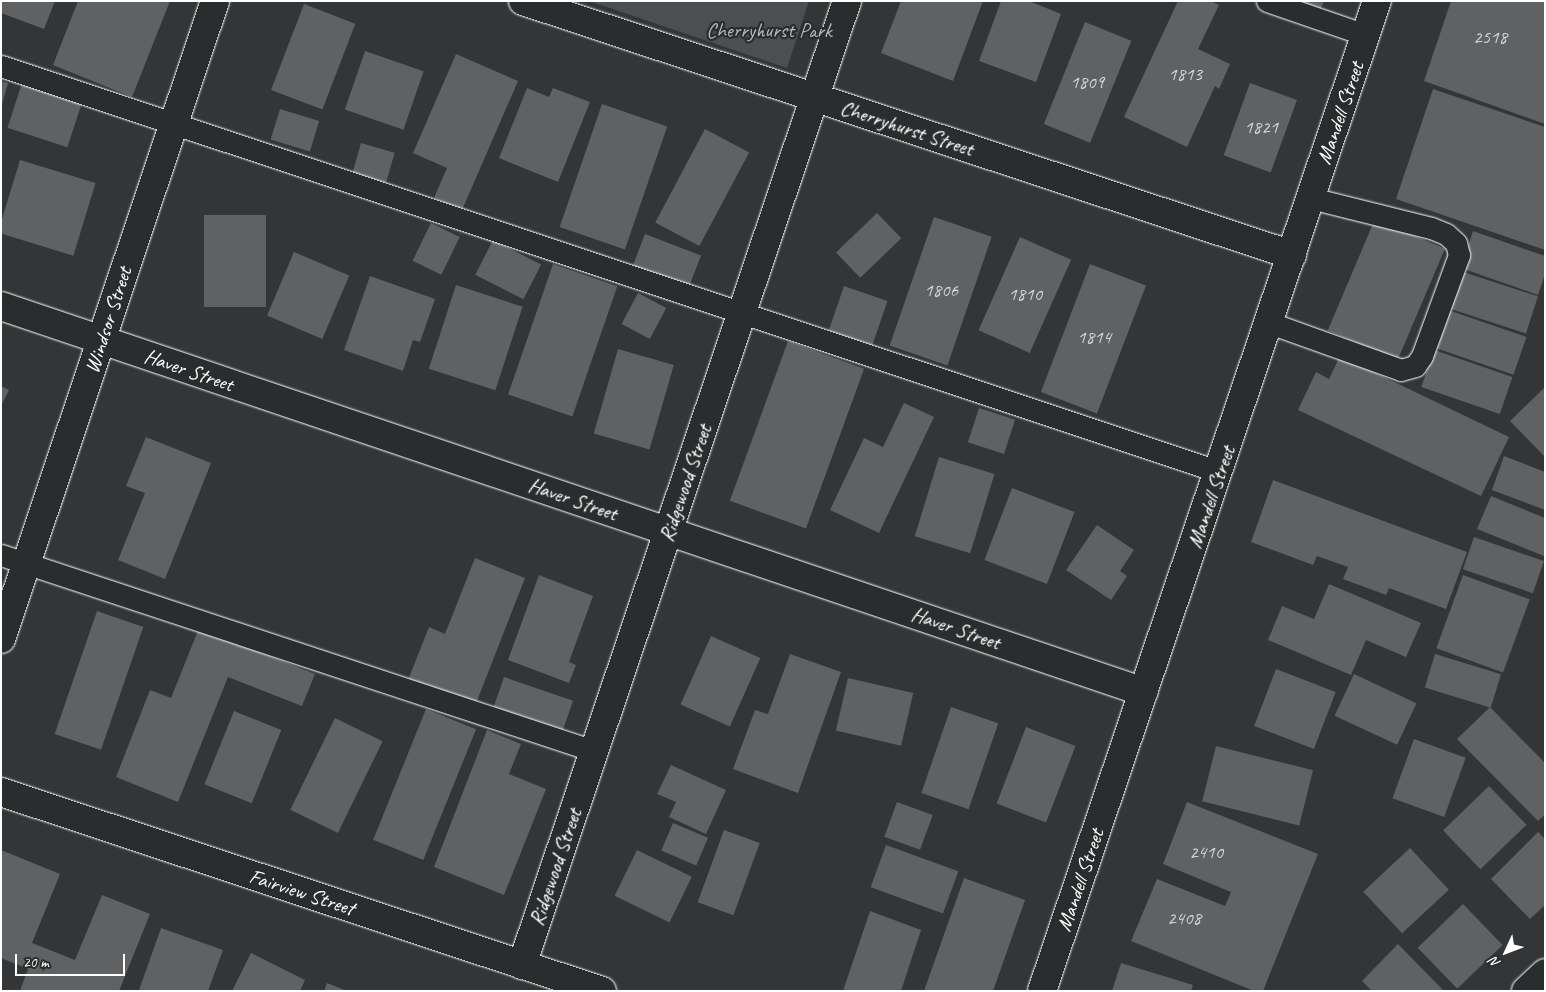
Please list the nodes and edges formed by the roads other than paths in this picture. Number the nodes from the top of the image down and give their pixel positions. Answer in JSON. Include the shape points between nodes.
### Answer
{"nodes":[{"id":1,"x":214,"y":1,"type":"edge"},
{"id":2,"x":523,"y":1,"type":"edge"},
{"id":3,"x":847,"y":1,"type":"edge"},
{"id":4,"x":1267,"y":1,"type":"edge"},
{"id":5,"x":1377,"y":1,"type":"edge"},
{"id":6,"x":1366,"y":35,"type":"junction"},
{"id":7,"x":1,"y":66,"type":"edge"},
{"id":8,"x":815,"y":98,"type":"junction"},
{"id":9,"x":174,"y":124,"type":"junction"},
{"id":10,"x":1311,"y":198,"type":"junction"},
{"id":11,"x":1292,"y":255,"type":"junction"},
{"id":12,"x":1,"y":306,"type":"edge"},
{"id":13,"x":742,"y":313,"type":"junction"},
{"id":14,"x":1270,"y":323,"type":"junction"},
{"id":15,"x":101,"y":340,"type":"junction"},
{"id":16,"x":1220,"y":472,"type":"junction"},
{"id":17,"x":669,"y":531,"type":"junction"},
{"id":18,"x":1,"y":555,"type":"edge"},
{"id":19,"x":26,"y":564,"type":"junction"},
{"id":20,"x":1,"y":639,"type":"edge"},
{"id":21,"x":1144,"y":692,"type":"junction"},
{"id":22,"x":594,"y":751,"type":"junction"},
{"id":23,"x":1,"y":792,"type":"edge"},
{"id":24,"x":522,"y":965,"type":"junction"},
{"id":25,"x":1545,"y":973,"type":"edge"},
{"id":26,"x":602,"y":991,"type":"edge"},
{"id":27,"x":1042,"y":991,"type":"edge"},
{"id":28,"x":1526,"y":991,"type":"edge"}],
"edges":[{"from":1,"to":9,"type":"street","name":"Windsor Street"},
{"from":2,"to":8,"type":"street","name":"Cherryhurst Street"},
{"from":3,"to":8,"type":"street","name":"Ridgewood Street"},
{"from":4,"to":6,"type":"lane"},
{"from":5,"to":6,"type":"street","name":"Mandell Street"},
{"from":6,"to":10,"type":"street","name":"Mandell Street"},
{"from":7,"to":9,"type":"lane"},
{"from":8,"to":11,"type":"street","name":"Cherryhurst Street"},
{"from":8,"to":13,"type":"street","name":"Ridgewood Street"},
{"from":9,"to":13,"type":"lane"},
{"from":9,"to":15,"type":"street","name":"Windsor Street"},
{"from":10,"to":11,"type":"street","name":"Mandell Street"},
{"from":10,"to":14,"type":"lane","via":[[1439,231],[1456,243],[1459,255],[1422,356],[1414,366],[1401,370]]},
{"from":11,"to":14,"type":"street","name":"Mandell Street"},
{"from":12,"to":15,"type":"street","name":"Haver Street"},
{"from":13,"to":16,"type":"lane"},
{"from":13,"to":17,"type":"street","name":"Ridgewood Street"},
{"from":14,"to":16,"type":"street","name":"Mandell Street"},
{"from":15,"to":17,"type":"street","name":"Haver Street"},
{"from":15,"to":19,"type":"street","name":"Windsor Street"},
{"from":16,"to":21,"type":"street","name":"Mandell Street"},
{"from":17,"to":21,"type":"street","name":"Haver Street"},
{"from":17,"to":22,"type":"street","name":"Ridgewood Street"},
{"from":18,"to":19,"type":"lane"},
{"from":19,"to":20,"type":"street","name":"Windsor Street"},
{"from":19,"to":22,"type":"lane"},
{"from":21,"to":27,"type":"street","name":"Mandell Street"},
{"from":22,"to":24,"type":"street","name":"Ridgewood Street"},
{"from":23,"to":24,"type":"street","name":"Fairview Street"},
{"from":24,"to":26,"type":"street","name":"Fairview Street"},
{"from":25,"to":28,"type":"street"}]}
